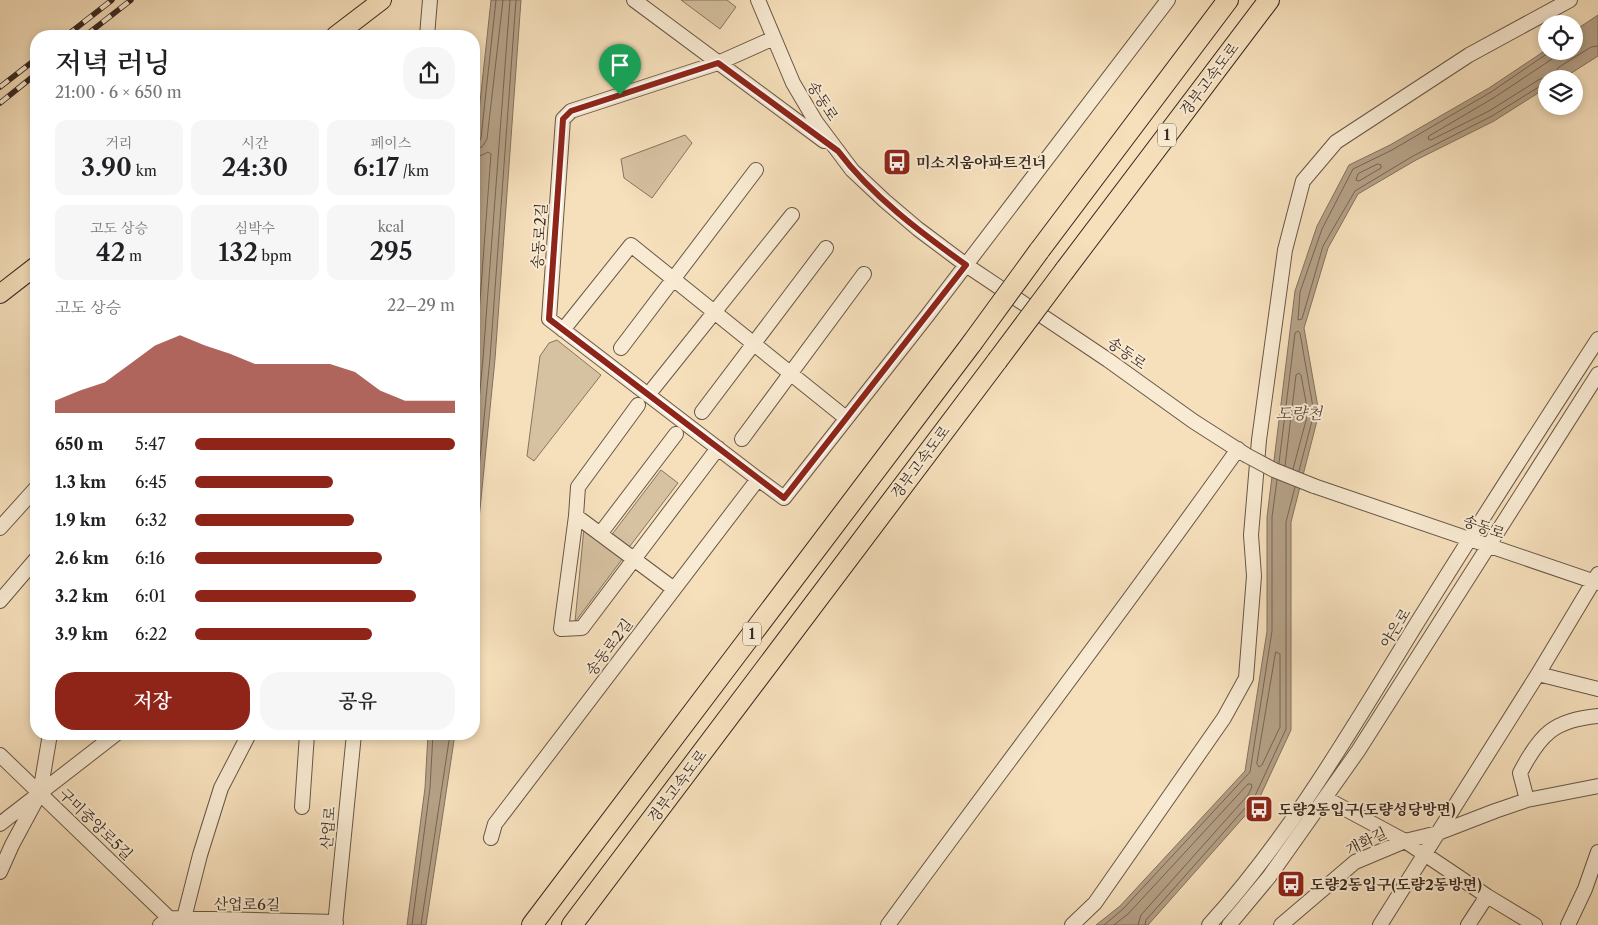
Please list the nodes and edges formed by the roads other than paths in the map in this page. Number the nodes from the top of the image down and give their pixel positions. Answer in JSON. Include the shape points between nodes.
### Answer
{"nodes":[{"id":1,"x":382,"y":0,"type":"edge"},
{"id":2,"x":430,"y":0,"type":"edge"},
{"id":3,"x":634,"y":0,"type":"edge"},
{"id":4,"x":758,"y":0,"type":"edge"},
{"id":5,"x":1168,"y":0,"type":"edge"},
{"id":6,"x":1228,"y":0,"type":"edge"},
{"id":7,"x":1269,"y":0,"type":"edge"},
{"id":8,"x":1570,"y":0,"type":"edge"},
{"id":9,"x":343,"y":30,"type":"edge"},
{"id":10,"x":428,"y":30,"type":"edge"},
{"id":11,"x":774,"y":38,"type":"junction"},
{"id":12,"x":718,"y":63,"type":"junction"},
{"id":13,"x":838,"y":151,"type":"junction"},
{"id":14,"x":756,"y":170,"type":"dead end"},
{"id":15,"x":792,"y":215,"type":"dead end"},
{"id":16,"x":826,"y":248,"type":"dead end"},
{"id":17,"x":966,"y":265,"type":"junction"},
{"id":18,"x":30,"y":270,"type":"edge"},
{"id":19,"x":864,"y":274,"type":"dead end"},
{"id":20,"x":673,"y":279,"type":"junction"},
{"id":21,"x":2,"y":288,"type":"edge"},
{"id":22,"x":714,"y":312,"type":"junction"},
{"id":23,"x":564,"y":330,"type":"junction"},
{"id":24,"x":1598,"y":339,"type":"edge"},
{"id":25,"x":754,"y":344,"type":"junction"},
{"id":26,"x":621,"y":348,"type":"dead end"},
{"id":27,"x":791,"y":374,"type":"junction"},
{"id":28,"x":1598,"y":374,"type":"edge"},
{"id":29,"x":643,"y":400,"type":"junction"},
{"id":30,"x":702,"y":412,"type":"dead end"},
{"id":31,"x":846,"y":418,"type":"junction"},
{"id":32,"x":676,"y":434,"type":"dead end"},
{"id":33,"x":742,"y":439,"type":"dead end"},
{"id":34,"x":718,"y":448,"type":"junction"},
{"id":35,"x":1242,"y":452,"type":"junction"},
{"id":36,"x":758,"y":479,"type":"junction"},
{"id":37,"x":30,"y":495,"type":"edge"},
{"id":38,"x":576,"y":516,"type":"junction"},
{"id":39,"x":0,"y":528,"type":"edge"},
{"id":40,"x":600,"y":534,"type":"junction"},
{"id":41,"x":1469,"y":539,"type":"junction"},
{"id":42,"x":1489,"y":546,"type":"junction"},
{"id":43,"x":633,"y":559,"type":"junction"},
{"id":44,"x":30,"y":566,"type":"edge"},
{"id":45,"x":1597,"y":579,"type":"edge"},
{"id":46,"x":674,"y":589,"type":"junction"},
{"id":47,"x":0,"y":600,"type":"edge"},
{"id":48,"x":1538,"y":674,"type":"junction"},
{"id":49,"x":1598,"y":688,"type":"edge"},
{"id":50,"x":1598,"y":716,"type":"edge"},
{"id":51,"x":49,"y":740,"type":"edge"},
{"id":52,"x":108,"y":740,"type":"edge"},
{"id":53,"x":246,"y":740,"type":"edge"},
{"id":54,"x":307,"y":740,"type":"edge"},
{"id":55,"x":353,"y":740,"type":"edge"},
{"id":56,"x":0,"y":755,"type":"edge"},
{"id":57,"x":1598,"y":786,"type":"edge"},
{"id":58,"x":40,"y":793,"type":"junction"},
{"id":59,"x":1325,"y":798,"type":"junction"},
{"id":60,"x":1527,"y":800,"type":"junction"},
{"id":61,"x":302,"y":807,"type":"dead end"},
{"id":62,"x":0,"y":824,"type":"edge"},
{"id":63,"x":1438,"y":833,"type":"junction"},
{"id":64,"x":491,"y":838,"type":"dead end"},
{"id":65,"x":1404,"y":841,"type":"junction"},
{"id":66,"x":1598,"y":852,"type":"edge"},
{"id":67,"x":1426,"y":854,"type":"junction"},
{"id":68,"x":0,"y":872,"type":"edge"},
{"id":69,"x":1487,"y":896,"type":"junction"},
{"id":70,"x":184,"y":918,"type":"junction"},
{"id":71,"x":165,"y":922,"type":"edge"},
{"id":72,"x":336,"y":923,"type":"edge"},
{"id":73,"x":532,"y":925,"type":"edge"},
{"id":74,"x":572,"y":925,"type":"edge"},
{"id":75,"x":888,"y":925,"type":"edge"},
{"id":76,"x":1072,"y":925,"type":"edge"},
{"id":77,"x":1208,"y":925,"type":"edge"},
{"id":78,"x":1229,"y":925,"type":"edge"},
{"id":79,"x":1281,"y":925,"type":"edge"},
{"id":80,"x":1380,"y":925,"type":"edge"},
{"id":81,"x":1468,"y":925,"type":"edge"},
{"id":82,"x":1535,"y":925,"type":"edge"},
{"id":83,"x":1568,"y":925,"type":"edge"}],
"edges":[{"from":1,"to":9,"type":"main road"},
{"from":2,"to":10,"type":"street"},
{"from":3,"to":12,"type":"street"},
{"from":4,"to":11,"type":"street","name":"송동로"},
{"from":5,"to":17,"type":"street","name":"송동로2길"},
{"from":6,"to":73,"type":"highway","name":"경부고속도로","number":"1","bridge":true},
{"from":7,"to":74,"type":"highway","name":"경부고속도로","number":"1","bridge":true},
{"from":8,"to":76,"type":"street","via":[[1469,56],[1336,142],[1303,181],[1285,250],[1258,440],[1251,535],[1254,576],[1246,678],[1224,718],[1095,903]]},
{"from":11,"to":12,"type":"street","name":"송동로2길"},
{"from":11,"to":13,"type":"street","name":"송동로","via":[[793,83]]},
{"from":12,"to":13,"type":"street"},
{"from":12,"to":23,"type":"street","name":"송동로2길","via":[[571,111],[563,119],[549,319]]},
{"from":13,"to":17,"type":"street","name":"송동로","via":[[852,170],[885,201]]},
{"from":14,"to":20,"type":"street"},
{"from":15,"to":22,"type":"street"},
{"from":16,"to":25,"type":"street"},
{"from":17,"to":31,"type":"street","name":"송동로2길"},
{"from":17,"to":35,"type":"street","name":"송동로"},
{"from":18,"to":21,"type":"main road"},
{"from":19,"to":27,"type":"street"},
{"from":20,"to":22,"type":"street"},
{"from":20,"to":23,"type":"street","via":[[631,245]]},
{"from":20,"to":26,"type":"street"},
{"from":22,"to":25,"type":"street"},
{"from":22,"to":29,"type":"street"},
{"from":23,"to":29,"type":"street","name":"송동로2길"},
{"from":24,"to":41,"type":"street","name":"야은로"},
{"from":25,"to":27,"type":"street"},
{"from":25,"to":30,"type":"street"},
{"from":27,"to":31,"type":"street"},
{"from":27,"to":33,"type":"street"},
{"from":28,"to":42,"type":"street"},
{"from":29,"to":34,"type":"street","name":"송동로2길"},
{"from":29,"to":38,"type":"street","via":[[578,487]]},
{"from":31,"to":36,"type":"street","name":"송동로2길","via":[[784,498]]},
{"from":32,"to":40,"type":"street"},
{"from":34,"to":36,"type":"street","name":"송동로2길"},
{"from":34,"to":43,"type":"street"},
{"from":35,"to":41,"type":"street","name":"송동로","bridge":true,"via":[[1314,486]]},
{"from":35,"to":75,"type":"street"},
{"from":36,"to":46,"type":"street","name":"송동로2길"},
{"from":37,"to":39,"type":"street"},
{"from":38,"to":40,"type":"street"},
{"from":38,"to":43,"type":"street","via":[[560,629],[582,628]]},
{"from":40,"to":43,"type":"street"},
{"from":41,"to":42,"type":"street","name":"송동로"},
{"from":41,"to":77,"type":"street","name":"야은로","via":[[1318,782],[1257,866]]},
{"from":42,"to":45,"type":"street","name":"송동로"},
{"from":42,"to":59,"type":"street"},
{"from":43,"to":46,"type":"street"},
{"from":44,"to":47,"type":"street"},
{"from":45,"to":48,"type":"street","name":"송동로"},
{"from":46,"to":64,"type":"street","name":"송동로2길","via":[[495,824]]},
{"from":48,"to":49,"type":"street"},
{"from":48,"to":63,"type":"street","name":"송동로"},
{"from":50,"to":60,"type":"street","via":[[1576,718],[1544,735],[1520,773]]},
{"from":51,"to":58,"type":"street"},
{"from":52,"to":58,"type":"street"},
{"from":53,"to":70,"type":"street","via":[[221,788]]},
{"from":54,"to":61,"type":"street"},
{"from":55,"to":72,"type":"street","name":"산업로"},
{"from":56,"to":58,"type":"street","name":"구미중앙로5길"},
{"from":57,"to":60,"type":"street","name":"개화길"},
{"from":58,"to":62,"type":"street"},
{"from":58,"to":68,"type":"street"},
{"from":58,"to":71,"type":"street","name":"구미중앙로5길"},
{"from":59,"to":65,"type":"street"},
{"from":59,"to":78,"type":"street","via":[[1269,877]]},
{"from":60,"to":63,"type":"street","name":"개화길"},
{"from":63,"to":65,"type":"street","name":"개화길"},
{"from":63,"to":67,"type":"street","name":"송동로"},
{"from":65,"to":67,"type":"street"},
{"from":65,"to":79,"type":"street","name":"개화길","via":[[1356,862]]},
{"from":66,"to":83,"type":"street","via":[[1586,889]]},
{"from":67,"to":69,"type":"street"},
{"from":67,"to":80,"type":"street","name":"송동로"},
{"from":69,"to":81,"type":"street"},
{"from":69,"to":82,"type":"street"},
{"from":70,"to":71,"type":"street","name":"산업로6길"},
{"from":70,"to":72,"type":"street","name":"산업로6길"}]}
